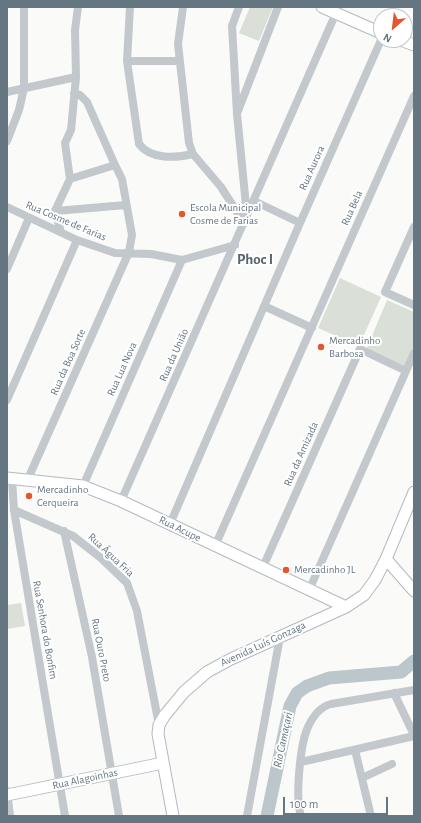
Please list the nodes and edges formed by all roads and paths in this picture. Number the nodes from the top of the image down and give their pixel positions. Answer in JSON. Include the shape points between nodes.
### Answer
{"nodes":[{"id":1,"x":24,"y":7,"type":"edge"},
{"id":2,"x":78,"y":7,"type":"edge"},
{"id":3,"x":130,"y":7,"type":"edge"},
{"id":4,"x":183,"y":7,"type":"edge"},
{"id":5,"x":239,"y":7,"type":"edge"},
{"id":6,"x":278,"y":7,"type":"edge"},
{"id":7,"x":322,"y":7,"type":"edge"},
{"id":8,"x":336,"y":13,"type":"junction"},
{"id":9,"x":373,"y":29,"type":"edge"},
{"id":10,"x":377,"y":48,"type":"edge"},
{"id":11,"x":127,"y":61,"type":"junction"},
{"id":12,"x":179,"y":61,"type":"junction"},
{"id":13,"x":76,"y":77,"type":"junction"},
{"id":14,"x":24,"y":88,"type":"junction"},
{"id":15,"x":7,"y":92,"type":"edge"},
{"id":16,"x":74,"y":93,"type":"junction"},
{"id":17,"x":414,"y":96,"type":"edge"},
{"id":18,"x":237,"y":114,"type":"junction"},
{"id":19,"x":7,"y":141,"type":"edge"},
{"id":20,"x":193,"y":154,"type":"junction"},
{"id":21,"x":115,"y":165,"type":"junction"},
{"id":22,"x":70,"y":179,"type":"junction"},
{"id":23,"x":254,"y":201,"type":"junction"},
{"id":24,"x":126,"y":205,"type":"junction"},
{"id":25,"x":7,"y":207,"type":"edge"},
{"id":26,"x":55,"y":211,"type":"junction"},
{"id":27,"x":29,"y":218,"type":"junction"},
{"id":28,"x":246,"y":220,"type":"junction"},
{"id":29,"x":300,"y":222,"type":"junction"},
{"id":30,"x":414,"y":227,"type":"edge"},
{"id":31,"x":61,"y":232,"type":"junction"},
{"id":32,"x":77,"y":240,"type":"junction"},
{"id":33,"x":235,"y":245,"type":"junction"},
{"id":34,"x":129,"y":252,"type":"junction"},
{"id":35,"x":182,"y":260,"type":"junction"},
{"id":36,"x":7,"y":269,"type":"edge"},
{"id":37,"x":414,"y":305,"type":"edge"},
{"id":38,"x":264,"y":306,"type":"junction"},
{"id":39,"x":312,"y":328,"type":"junction"},
{"id":40,"x":414,"y":354,"type":"edge"},
{"id":41,"x":412,"y":363,"type":"edge"},
{"id":42,"x":406,"y":371,"type":"junction"},
{"id":43,"x":7,"y":400,"type":"edge"},
{"id":44,"x":10,"y":479,"type":"edge"},
{"id":45,"x":27,"y":481,"type":"junction"},
{"id":46,"x":83,"y":486,"type":"junction"},
{"id":47,"x":414,"y":492,"type":"edge"},
{"id":48,"x":122,"y":501,"type":"junction"},
{"id":49,"x":14,"y":510,"type":"junction"},
{"id":50,"x":170,"y":524,"type":"junction"},
{"id":51,"x":64,"y":531,"type":"junction"},
{"id":52,"x":215,"y":546,"type":"junction"},
{"id":53,"x":386,"y":559,"type":"junction"},
{"id":54,"x":262,"y":567,"type":"junction"},
{"id":55,"x":412,"y":586,"type":"edge"},
{"id":56,"x":310,"y":588,"type":"junction"},
{"id":57,"x":346,"y":607,"type":"junction"},
{"id":58,"x":280,"y":637,"type":"junction"},
{"id":59,"x":414,"y":690,"type":"edge"},
{"id":60,"x":394,"y":693,"type":"junction"},
{"id":61,"x":159,"y":725,"type":"junction"},
{"id":62,"x":414,"y":736,"type":"edge"},
{"id":63,"x":355,"y":750,"type":"junction"},
{"id":64,"x":301,"y":762,"type":"junction"},
{"id":65,"x":163,"y":763,"type":"junction"},
{"id":66,"x":392,"y":764,"type":"dead end"},
{"id":67,"x":113,"y":774,"type":"junction"},
{"id":68,"x":362,"y":778,"type":"junction"},
{"id":69,"x":60,"y":784,"type":"junction"},
{"id":70,"x":7,"y":794,"type":"edge"},
{"id":71,"x":10,"y":816,"type":"edge"},
{"id":72,"x":65,"y":816,"type":"edge"},
{"id":73,"x":119,"y":816,"type":"edge"},
{"id":74,"x":173,"y":816,"type":"edge"},
{"id":75,"x":247,"y":816,"type":"edge"},
{"id":76,"x":301,"y":816,"type":"edge"},
{"id":77,"x":371,"y":816,"type":"edge"}],
"edges":[{"from":1,"to":14,"type":"street"},
{"from":2,"to":13,"type":"street","via":[[75,30]]},
{"from":3,"to":11,"type":"street"},
{"from":4,"to":12,"type":"street"},
{"from":5,"to":18,"type":"street","via":[[232,26]]},
{"from":6,"to":18,"type":"street"},
{"from":7,"to":8,"type":"street"},
{"from":8,"to":9,"type":"street"},
{"from":8,"to":23,"type":"street","name":"Rua da União"},
{"from":10,"to":29,"type":"street","name":"Rua Aurora"},
{"from":11,"to":12,"type":"street"},
{"from":11,"to":20,"type":"street","via":[[139,144],[145,151],[160,156],[181,157]]},
{"from":12,"to":20,"type":"street","via":[[189,143]]},
{"from":13,"to":14,"type":"street"},
{"from":13,"to":16,"type":"street"},
{"from":14,"to":15,"type":"street"},
{"from":14,"to":19,"type":"street"},
{"from":16,"to":21,"type":"street","name":"Rua da Boa Sorte","via":[[87,102]]},
{"from":16,"to":22,"type":"street","via":[[71,130],[65,143]]},
{"from":17,"to":39,"type":"street","name":"Rua Bela"},
{"from":18,"to":28,"type":"street"},
{"from":20,"to":28,"type":"street"},
{"from":21,"to":22,"type":"street"},
{"from":21,"to":24,"type":"street","name":"Rua da Boa Sorte","via":[[122,179]]},
{"from":22,"to":26,"type":"street"},
{"from":23,"to":28,"type":"street","name":"Rua da União"},
{"from":23,"to":29,"type":"street"},
{"from":24,"to":26,"type":"street"},
{"from":24,"to":34,"type":"street","name":"Rua da Boa Sorte","via":[[132,235]]},
{"from":25,"to":27,"type":"street","name":"Rua Cosme de Farias"},
{"from":26,"to":31,"type":"street"},
{"from":27,"to":31,"type":"street","name":"Rua Cosme de Farias"},
{"from":27,"to":36,"type":"street"},
{"from":28,"to":33,"type":"street","name":"Rua da União"},
{"from":29,"to":38,"type":"street","name":"Rua Aurora"},
{"from":30,"to":37,"type":"street","via":[[385,292]]},
{"from":31,"to":32,"type":"street","name":"Rua Cosme de Farias"},
{"from":32,"to":34,"type":"street","name":"Rua Cosme de Farias","via":[[110,252]]},
{"from":32,"to":43,"type":"street"},
{"from":33,"to":35,"type":"street","name":"Rua Cosme de Farias"},
{"from":33,"to":48,"type":"street","name":"Rua da União"},
{"from":34,"to":35,"type":"street","name":"Rua Cosme de Farias"},
{"from":34,"to":45,"type":"street","name":"Rua da Boa Sorte"},
{"from":35,"to":46,"type":"street","name":"Rua Lua Nova"},
{"from":38,"to":39,"type":"street"},
{"from":38,"to":50,"type":"street","name":"Rua Aurora"},
{"from":39,"to":52,"type":"street","name":"Rua Bela"},
{"from":40,"to":41,"type":"street"},
{"from":41,"to":42,"type":"street"},
{"from":42,"to":54,"type":"street","name":"Rua da Amizada","via":[[360,350]]},
{"from":42,"to":56,"type":"street"},
{"from":44,"to":45,"type":"street","name":"Rua Acupe"},
{"from":44,"to":49,"type":"street","name":"Rua Senhora do Bonfim"},
{"from":45,"to":46,"type":"street","name":"Rua Acupe"},
{"from":46,"to":48,"type":"street","name":"Rua Acupe"},
{"from":47,"to":53,"type":"street","name":"Avenida Luís Gonzaga"},
{"from":48,"to":50,"type":"street","name":"Rua Acupe"},
{"from":49,"to":51,"type":"street","name":"Rua Água Fria"},
{"from":49,"to":69,"type":"street","name":"Rua Senhora do Bonfim"},
{"from":50,"to":52,"type":"street","name":"Rua Acupe"},
{"from":51,"to":61,"type":"street","name":"Rua Água Fria","via":[[84,544],[118,573],[131,591]]},
{"from":51,"to":67,"type":"street","name":"Rua Ouro Preto","via":[[92,657]]},
{"from":52,"to":54,"type":"street","name":"Rua Acupe"},
{"from":53,"to":55,"type":"street"},
{"from":53,"to":57,"type":"street","name":"Avenida Luís Gonzaga","via":[[369,590]]},
{"from":54,"to":56,"type":"street","name":"Rua Acupe"},
{"from":56,"to":57,"type":"street","name":"Rua Acupe"},
{"from":57,"to":58,"type":"street","name":"Avenida Luís Gonzaga"},
{"from":58,"to":61,"type":"street","name":"Avenida Luís Gonzaga","via":[[207,672],[184,692]]},
{"from":58,"to":75,"type":"street"},
{"from":59,"to":60,"type":"street"},
{"from":60,"to":62,"type":"street"},
{"from":60,"to":64,"type":"street","via":[[324,706],[315,714],[307,728]]},
{"from":61,"to":65,"type":"street"},
{"from":62,"to":63,"type":"street"},
{"from":63,"to":64,"type":"street"},
{"from":63,"to":68,"type":"street"},
{"from":64,"to":76,"type":"street","via":[[297,788]]},
{"from":65,"to":67,"type":"street","name":"Rua Alagoinhas"},
{"from":65,"to":74,"type":"street"},
{"from":66,"to":68,"type":"street"},
{"from":67,"to":69,"type":"street","name":"Rua Alagoinhas"},
{"from":67,"to":73,"type":"street","name":"Rua Ouro Preto"},
{"from":68,"to":77,"type":"street"},
{"from":69,"to":70,"type":"street","name":"Rua Alagoinhas"},
{"from":69,"to":72,"type":"street","name":"Rua Senhora do Bonfim"},
{"from":70,"to":71,"type":"street"}]}
